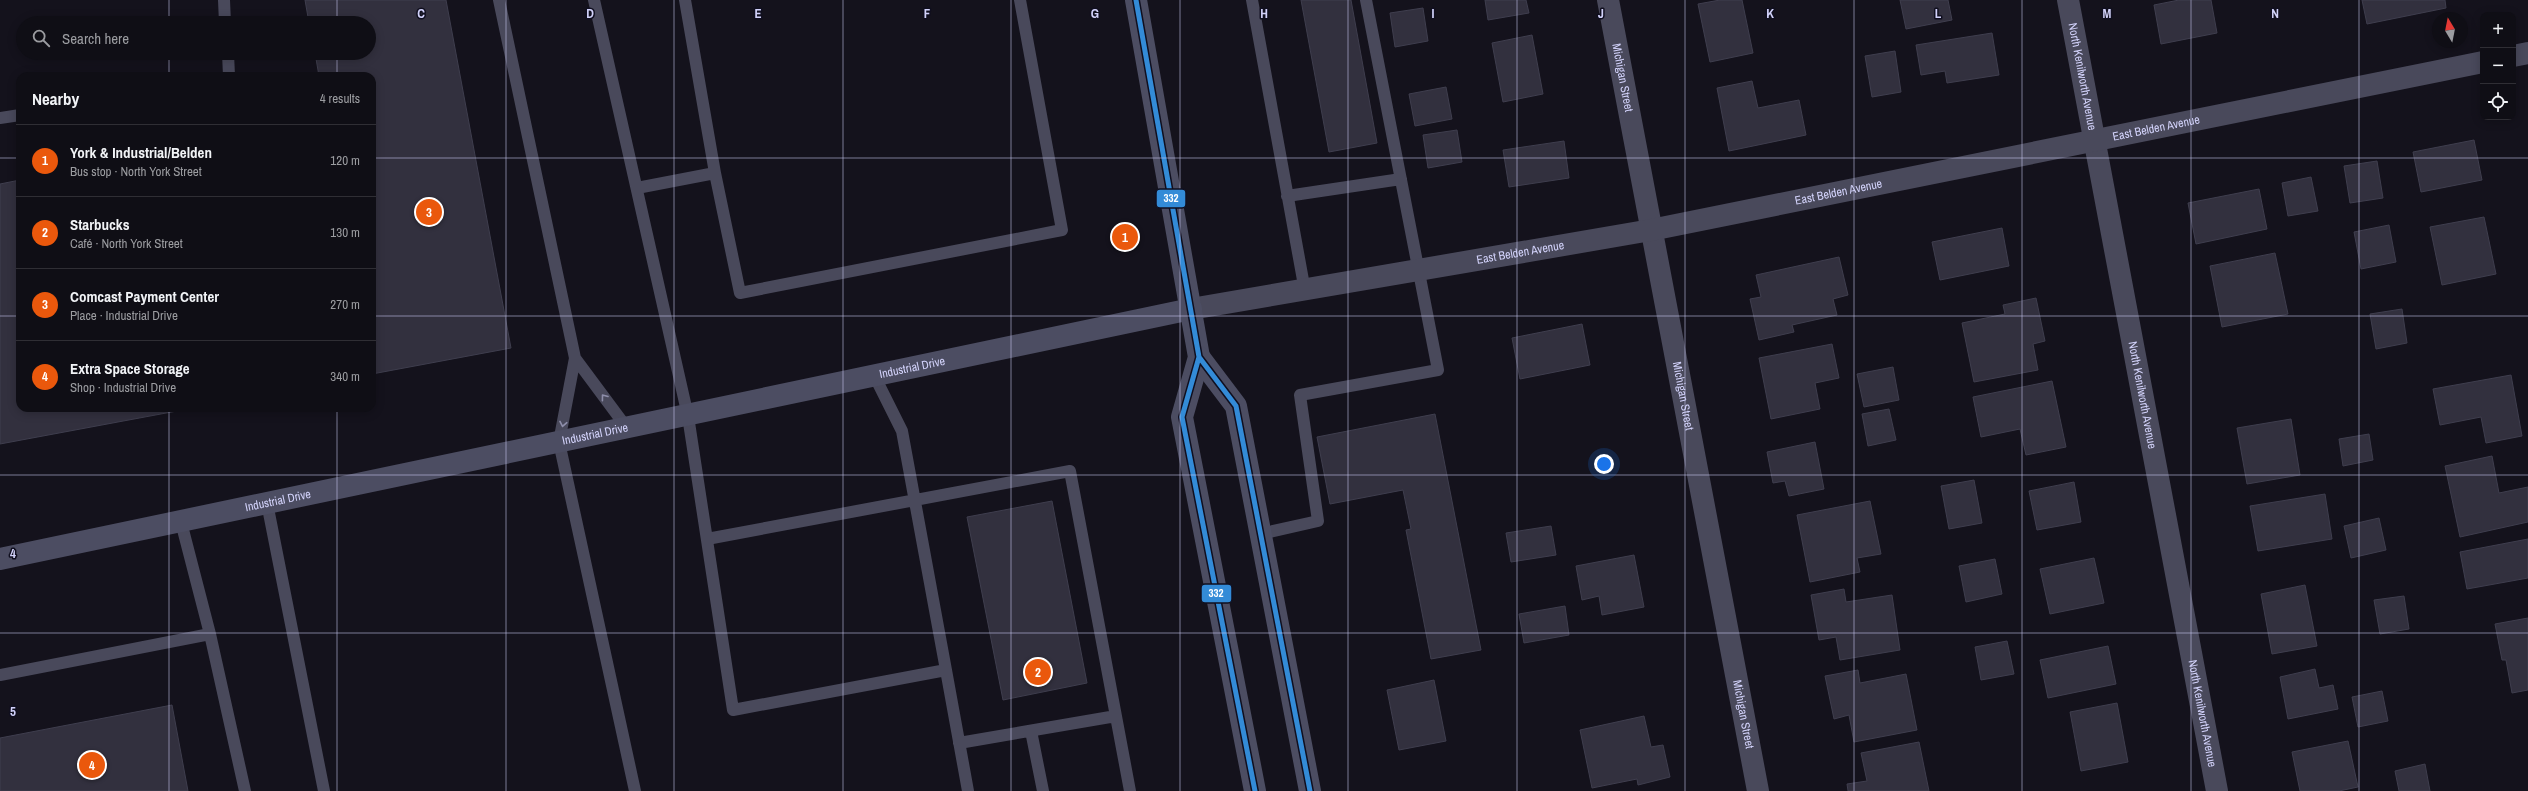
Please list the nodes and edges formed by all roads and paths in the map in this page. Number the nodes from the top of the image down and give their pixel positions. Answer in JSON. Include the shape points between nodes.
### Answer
{"nodes":[{"id":1,"x":224,"y":0,"type":"edge"},
{"id":2,"x":499,"y":0,"type":"edge"},
{"id":3,"x":594,"y":0,"type":"edge"},
{"id":4,"x":685,"y":0,"type":"edge"},
{"id":5,"x":1020,"y":0,"type":"edge"},
{"id":6,"x":1136,"y":0,"type":"edge"},
{"id":7,"x":1252,"y":0,"type":"edge"},
{"id":8,"x":1366,"y":0,"type":"edge"},
{"id":9,"x":1608,"y":0,"type":"edge"},
{"id":10,"x":2068,"y":0,"type":"edge"},
{"id":11,"x":225,"y":16,"type":"edge"},
{"id":12,"x":2528,"y":53,"type":"edge"},
{"id":13,"x":2516,"y":55,"type":"edge"},
{"id":14,"x":228,"y":60,"type":"edge"},
{"id":15,"x":2480,"y":63,"type":"edge"},
{"id":16,"x":229,"y":72,"type":"edge"},
{"id":17,"x":16,"y":116,"type":"edge"},
{"id":18,"x":0,"y":118,"type":"edge"},
{"id":19,"x":2094,"y":140,"type":"junction"},
{"id":20,"x":715,"y":172,"type":"junction"},
{"id":21,"x":1401,"y":179,"type":"junction"},
{"id":22,"x":637,"y":188,"type":"junction"},
{"id":23,"x":1287,"y":196,"type":"junction"},
{"id":24,"x":1651,"y":230,"type":"junction"},
{"id":25,"x":1419,"y":271,"type":"junction"},
{"id":26,"x":1305,"y":291,"type":"junction"},
{"id":27,"x":1191,"y":309,"type":"junction"},
{"id":28,"x":575,"y":358,"type":"junction"},
{"id":29,"x":1199,"y":358,"type":"junction"},
{"id":30,"x":875,"y":376,"type":"junction"},
{"id":31,"x":688,"y":416,"type":"junction"},
{"id":32,"x":627,"y":428,"type":"junction"},
{"id":33,"x":559,"y":442,"type":"junction"},
{"id":34,"x":914,"y":501,"type":"junction"},
{"id":35,"x":267,"y":502,"type":"junction"},
{"id":36,"x":181,"y":522,"type":"junction"},
{"id":37,"x":1260,"y":534,"type":"junction"},
{"id":38,"x":707,"y":539,"type":"junction"},
{"id":39,"x":0,"y":559,"type":"edge"},
{"id":40,"x":210,"y":634,"type":"junction"},
{"id":41,"x":946,"y":670,"type":"junction"},
{"id":42,"x":0,"y":675,"type":"edge"},
{"id":43,"x":1116,"y":716,"type":"junction"},
{"id":44,"x":1031,"y":731,"type":"junction"},
{"id":45,"x":959,"y":743,"type":"junction"},
{"id":46,"x":245,"y":791,"type":"edge"},
{"id":47,"x":324,"y":791,"type":"edge"},
{"id":48,"x":635,"y":791,"type":"edge"},
{"id":49,"x":968,"y":791,"type":"edge"},
{"id":50,"x":1043,"y":791,"type":"edge"},
{"id":51,"x":1130,"y":791,"type":"edge"},
{"id":52,"x":1255,"y":791,"type":"edge"},
{"id":53,"x":1310,"y":791,"type":"edge"},
{"id":54,"x":1758,"y":791,"type":"edge"},
{"id":55,"x":2217,"y":791,"type":"edge"}],
"edges":[{"from":1,"to":11,"type":"lane"},
{"from":2,"to":28,"type":"lane"},
{"from":3,"to":22,"type":"lane"},
{"from":4,"to":20,"type":"lane"},
{"from":5,"to":20,"type":"lane","via":[[1062,230],[740,293]]},
{"from":6,"to":27,"type":"main road"},
{"from":7,"to":23,"type":"lane"},
{"from":8,"to":21,"type":"lane"},
{"from":9,"to":24,"type":"street","name":"Michigan Street"},
{"from":10,"to":19,"type":"street","name":"North Kenilworth Avenue"},
{"from":12,"to":13,"type":"street"},
{"from":14,"to":16,"type":"lane"},
{"from":15,"to":19,"type":"street","name":"East Belden Avenue"},
{"from":17,"to":18,"type":"lane"},
{"from":19,"to":24,"type":"street","name":"East Belden Avenue"},
{"from":19,"to":55,"type":"street","name":"North Kenilworth Avenue"},
{"from":20,"to":22,"type":"lane"},
{"from":21,"to":23,"type":"lane"},
{"from":21,"to":25,"type":"lane"},
{"from":22,"to":31,"type":"lane"},
{"from":23,"to":26,"type":"lane"},
{"from":24,"to":25,"type":"street","name":"East Belden Avenue"},
{"from":24,"to":54,"type":"street","name":"Michigan Street"},
{"from":25,"to":26,"type":"street","name":"East Belden Avenue"},
{"from":25,"to":37,"type":"lane","via":[[1438,370],[1300,395],[1318,521]]},
{"from":26,"to":27,"type":"street","name":"East Belden Avenue"},
{"from":27,"to":29,"type":"main road"},
{"from":27,"to":30,"type":"main road","name":"Industrial Drive"},
{"from":32,"to":28,"type":"lane","one_way":true},
{"from":28,"to":33,"type":"lane","one_way":true},
{"from":29,"to":37,"type":"main road","via":[[1236,406]]},
{"from":29,"to":52,"type":"main road","via":[[1182,417]]},
{"from":30,"to":31,"type":"main road","name":"Industrial Drive"},
{"from":30,"to":34,"type":"lane","via":[[902,431]]},
{"from":31,"to":32,"type":"main road","name":"Industrial Drive"},
{"from":31,"to":38,"type":"lane"},
{"from":32,"to":33,"type":"main road","name":"Industrial Drive"},
{"from":33,"to":35,"type":"main road","name":"Industrial Drive"},
{"from":33,"to":48,"type":"lane"},
{"from":34,"to":38,"type":"lane"},
{"from":34,"to":41,"type":"lane"},
{"from":34,"to":43,"type":"lane","via":[[1070,471]]},
{"from":35,"to":36,"type":"main road","name":"Industrial Drive"},
{"from":35,"to":47,"type":"lane"},
{"from":36,"to":39,"type":"main road","name":"Industrial Drive"},
{"from":36,"to":40,"type":"lane"},
{"from":37,"to":53,"type":"main road"},
{"from":38,"to":41,"type":"lane","via":[[733,710]]},
{"from":40,"to":42,"type":"lane"},
{"from":40,"to":46,"type":"lane"},
{"from":41,"to":45,"type":"lane"},
{"from":43,"to":44,"type":"lane"},
{"from":43,"to":51,"type":"lane"},
{"from":44,"to":45,"type":"lane"},
{"from":44,"to":50,"type":"lane"},
{"from":45,"to":49,"type":"lane"}]}
